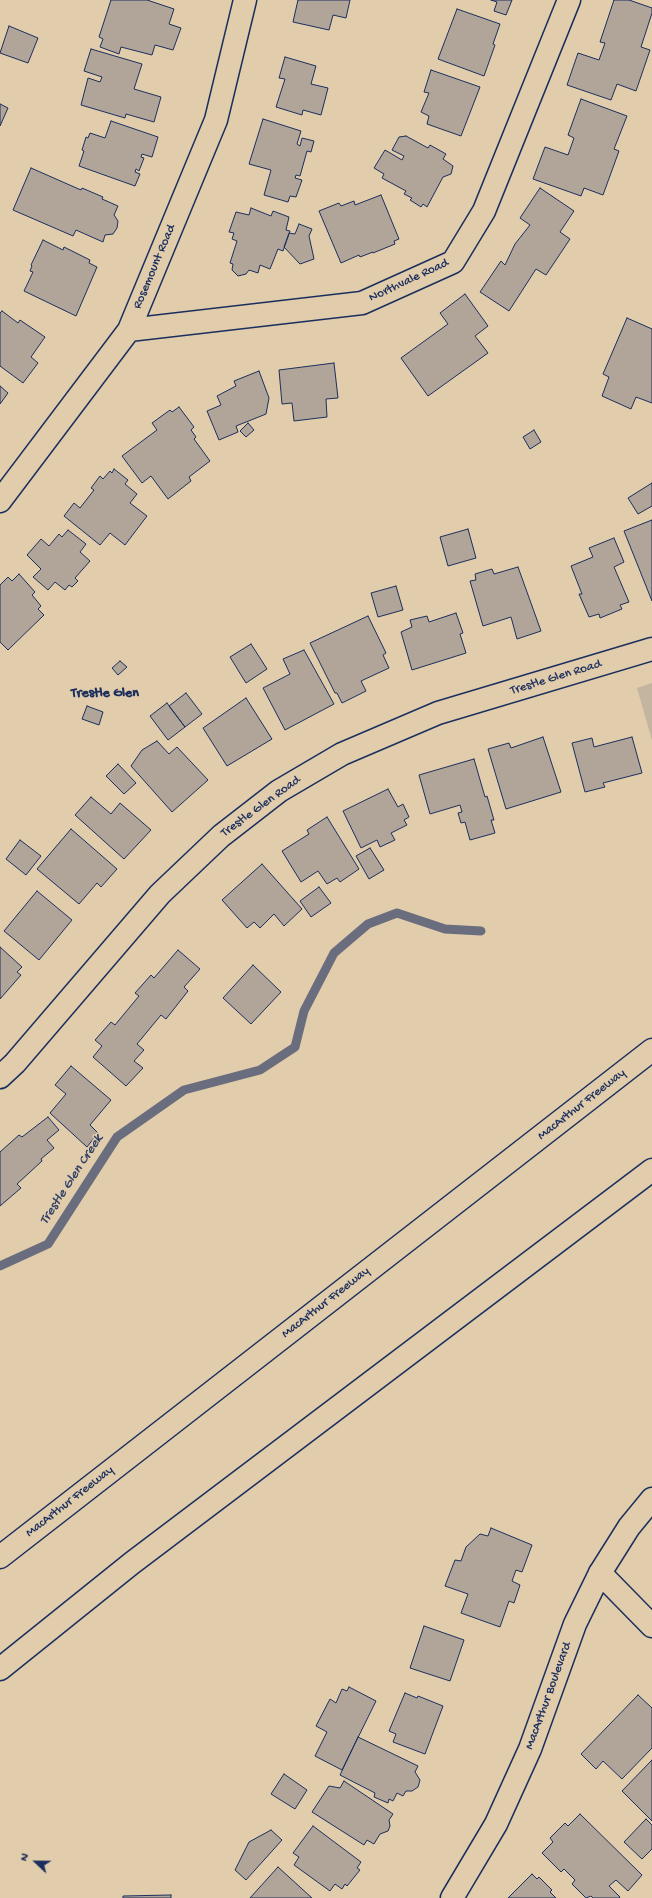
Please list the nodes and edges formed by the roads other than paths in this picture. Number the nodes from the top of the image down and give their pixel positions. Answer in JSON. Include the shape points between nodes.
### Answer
{"nodes":[{"id":1,"x":245,"y":0,"type":"edge"},
{"id":2,"x":569,"y":0,"type":"edge"},
{"id":3,"x":129,"y":330,"type":"junction"},
{"id":4,"x":0,"y":502,"type":"edge"},
{"id":5,"x":652,"y":649,"type":"edge"},
{"id":6,"x":652,"y":1050,"type":"edge"},
{"id":7,"x":0,"y":1077,"type":"edge"},
{"id":8,"x":652,"y":1170,"type":"edge"},
{"id":9,"x":652,"y":1499,"type":"edge"},
{"id":10,"x":0,"y":1558,"type":"edge"},
{"id":11,"x":600,"y":1573,"type":"junction"},
{"id":12,"x":652,"y":1626,"type":"edge"},
{"id":13,"x":0,"y":1669,"type":"edge"},
{"id":14,"x":452,"y":1898,"type":"edge"}],
"edges":[{"from":1,"to":3,"type":"main road","name":"Rosemount Road","via":[[216,120]]},
{"from":2,"to":3,"type":"main road","name":"Northvale Road","via":[[484,211],[453,262],[362,303]]},
{"from":3,"to":4,"type":"main road","name":"Rosemount Road"},
{"from":5,"to":7,"type":"main road","name":"Trestle Glen Road","via":[[438,713],[342,754],[279,791],[221,836],[160,894]]},
{"from":6,"to":10,"type":"main road","name":"MacArthur Freeway"},
{"from":8,"to":13,"type":"main road","via":[[132,1563]]},
{"from":9,"to":11,"type":"main road","name":"MacArthur Boulevard","via":[[629,1527]]},
{"from":11,"to":12,"type":"main road"},
{"from":11,"to":14,"type":"main road","name":"MacArthur Boulevard","via":[[575,1624],[530,1749],[500,1817]]}]}
